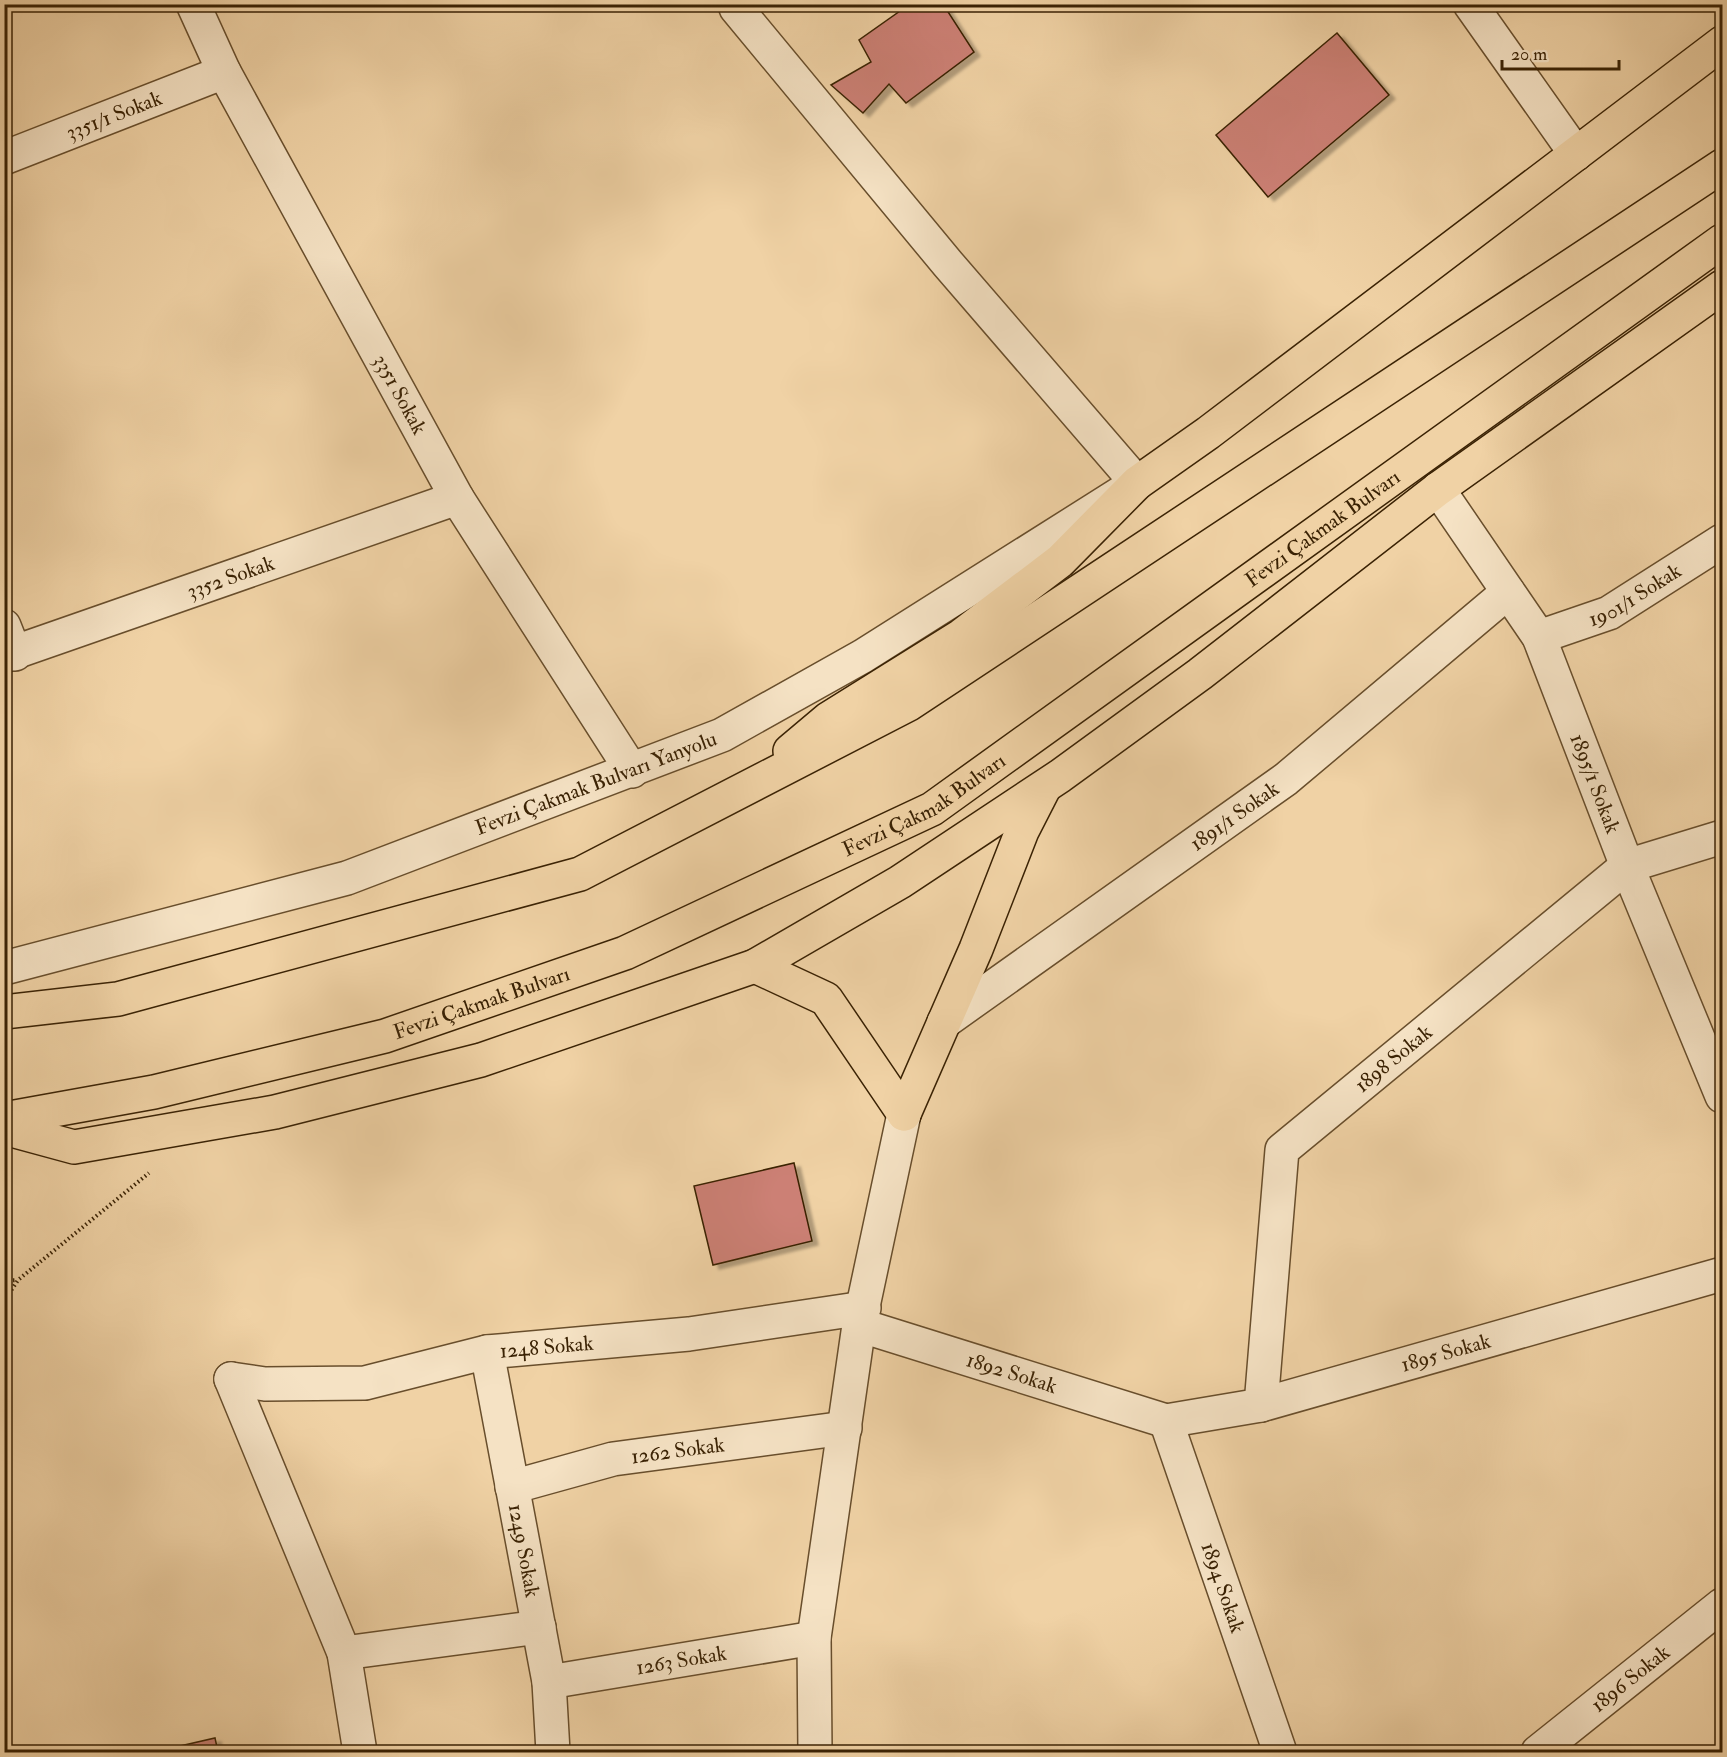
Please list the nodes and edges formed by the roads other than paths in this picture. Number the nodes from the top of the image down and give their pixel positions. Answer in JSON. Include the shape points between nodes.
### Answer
{"nodes":[{"id":1,"x":193,"y":4,"type":"edge"},
{"id":2,"x":1470,"y":4,"type":"edge"},
{"id":3,"x":736,"y":8,"type":"dead end"},
{"id":4,"x":1722,"y":43,"type":"edge"},
{"id":5,"x":224,"y":72,"type":"junction"},
{"id":6,"x":1576,"y":154,"type":"junction"},
{"id":7,"x":4,"y":158,"type":"edge"},
{"id":8,"x":1722,"y":166,"type":"edge"},
{"id":9,"x":1722,"y":241,"type":"edge"},
{"id":10,"x":1722,"y":290,"type":"edge"},
{"id":11,"x":1137,"y":483,"type":"junction"},
{"id":12,"x":1438,"y":489,"type":"junction"},
{"id":13,"x":457,"y":498,"type":"junction"},
{"id":14,"x":1722,"y":541,"type":"edge"},
{"id":15,"x":1509,"y":592,"type":"junction"},
{"id":16,"x":1539,"y":637,"type":"junction"},
{"id":17,"x":8,"y":646,"type":"edge"},
{"id":18,"x":632,"y":771,"type":"junction"},
{"id":19,"x":1046,"y":784,"type":"junction"},
{"id":20,"x":745,"y":789,"type":"junction"},
{"id":21,"x":1722,"y":837,"type":"edge"},
{"id":22,"x":1627,"y":866,"type":"junction"},
{"id":23,"x":755,"y":966,"type":"junction"},
{"id":24,"x":4,"y":968,"type":"edge"},
{"id":25,"x":4,"y":1012,"type":"edge"},
{"id":26,"x":944,"y":1022,"type":"junction"},
{"id":27,"x":1721,"y":1088,"type":"edge"},
{"id":28,"x":904,"y":1114,"type":"junction"},
{"id":29,"x":4,"y":1119,"type":"edge"},
{"id":30,"x":4,"y":1128,"type":"edge"},
{"id":31,"x":74,"y":1147,"type":"junction"},
{"id":32,"x":4,"y":1154,"type":"edge"},
{"id":33,"x":1722,"y":1274,"type":"edge"},
{"id":34,"x":861,"y":1317,"type":"junction"},
{"id":35,"x":488,"y":1352,"type":"junction"},
{"id":36,"x":1261,"y":1405,"type":"junction"},
{"id":37,"x":1166,"y":1420,"type":"junction"},
{"id":38,"x":845,"y":1428,"type":"junction"},
{"id":39,"x":512,"y":1487,"type":"junction"},
{"id":40,"x":1722,"y":1605,"type":"edge"},
{"id":41,"x":539,"y":1627,"type":"junction"},
{"id":42,"x":814,"y":1638,"type":"junction"},
{"id":43,"x":344,"y":1653,"type":"junction"},
{"id":44,"x":549,"y":1682,"type":"junction"},
{"id":45,"x":360,"y":1752,"type":"edge"},
{"id":46,"x":553,"y":1752,"type":"edge"},
{"id":47,"x":815,"y":1752,"type":"edge"},
{"id":48,"x":1280,"y":1752,"type":"edge"},
{"id":49,"x":1539,"y":1752,"type":"edge"}],
"edges":[{"from":1,"to":5,"type":"street","name":"3351 Sokak"},
{"from":2,"to":6,"type":"street"},
{"from":3,"to":11,"type":"street","via":[[948,264]]},
{"from":4,"to":6,"type":"main road"},
{"from":5,"to":7,"type":"street","name":"3351/1 Sokak"},
{"from":5,"to":13,"type":"street","name":"3351 Sokak"},
{"from":6,"to":11,"type":"main road"},
{"from":8,"to":20,"type":"main road","via":[[909,704]]},
{"from":9,"to":29,"type":"main road","name":"Fevzi Çakmak Bulvarı","via":[[932,809],[625,953],[385,1036],[154,1092]]},
{"from":10,"to":12,"type":"main road"},
{"from":11,"to":18,"type":"street","name":"Fevzi Çakmak Bulvarı Yanyolu","via":[[863,656],[722,735]]},
{"from":11,"to":20,"type":"main road","via":[[1060,561],[962,636],[828,719]]},
{"from":12,"to":15,"type":"street","name":"1895/1 Sokak"},
{"from":12,"to":19,"type":"main road","via":[[1200,674]]},
{"from":13,"to":17,"type":"street","name":"3352 Sokak"},
{"from":13,"to":18,"type":"street","name":"3351 Sokak"},
{"from":14,"to":16,"type":"street","name":"1901/1 Sokak","via":[[1609,613]]},
{"from":15,"to":16,"type":"street","name":"1895/1 Sokak"},
{"from":15,"to":26,"type":"street","name":"1891/1 Sokak","via":[[1286,779]]},
{"from":16,"to":22,"type":"street","name":"1895/1 Sokak"},
{"from":18,"to":24,"type":"street","name":"Fevzi Çakmak Bulvarı Yanyolu","via":[[347,878]]},
{"from":19,"to":23,"type":"main road","via":[[900,882]]},
{"from":19,"to":26,"type":"main road","via":[[1022,831]]},
{"from":20,"to":25,"type":"main road","via":[[580,874],[118,999]]},
{"from":21,"to":22,"type":"street","name":"1898 Sokak"},
{"from":22,"to":27,"type":"street","name":"1895/1 Sokak"},
{"from":22,"to":36,"type":"street","name":"1898 Sokak","via":[[1282,1150]]},
{"from":23,"to":28,"type":"main road","via":[[826,999]]},
{"from":23,"to":31,"type":"main road","via":[[481,1060],[275,1112]]},
{"from":26,"to":28,"type":"main road"},
{"from":28,"to":34,"type":"street"},
{"from":30,"to":31,"type":"main road"},
{"from":31,"to":32,"type":"main road"},
{"from":33,"to":36,"type":"street","name":"1895 Sokak"},
{"from":34,"to":35,"type":"street","name":"1248 Sokak"},
{"from":34,"to":37,"type":"street","name":"1892 Sokak"},
{"from":34,"to":38,"type":"street"},
{"from":35,"to":39,"type":"street","name":"1249 Sokak"},
{"from":35,"to":43,"type":"street","name":"1248 Sokak","via":[[365,1383],[265,1384],[231,1378]]},
{"from":36,"to":37,"type":"street","name":"1895 Sokak"},
{"from":37,"to":48,"type":"street","name":"1894 Sokak"},
{"from":38,"to":39,"type":"street","name":"1262 Sokak","via":[[613,1459]]},
{"from":38,"to":42,"type":"street"},
{"from":39,"to":41,"type":"street","name":"1249 Sokak"},
{"from":40,"to":49,"type":"street","name":"1896 Sokak"},
{"from":41,"to":43,"type":"street"},
{"from":41,"to":44,"type":"street","name":"1249 Sokak"},
{"from":42,"to":44,"type":"street","name":"1263 Sokak"},
{"from":42,"to":47,"type":"street"},
{"from":43,"to":45,"type":"street"},
{"from":44,"to":46,"type":"street","name":"1249 Sokak"}]}
